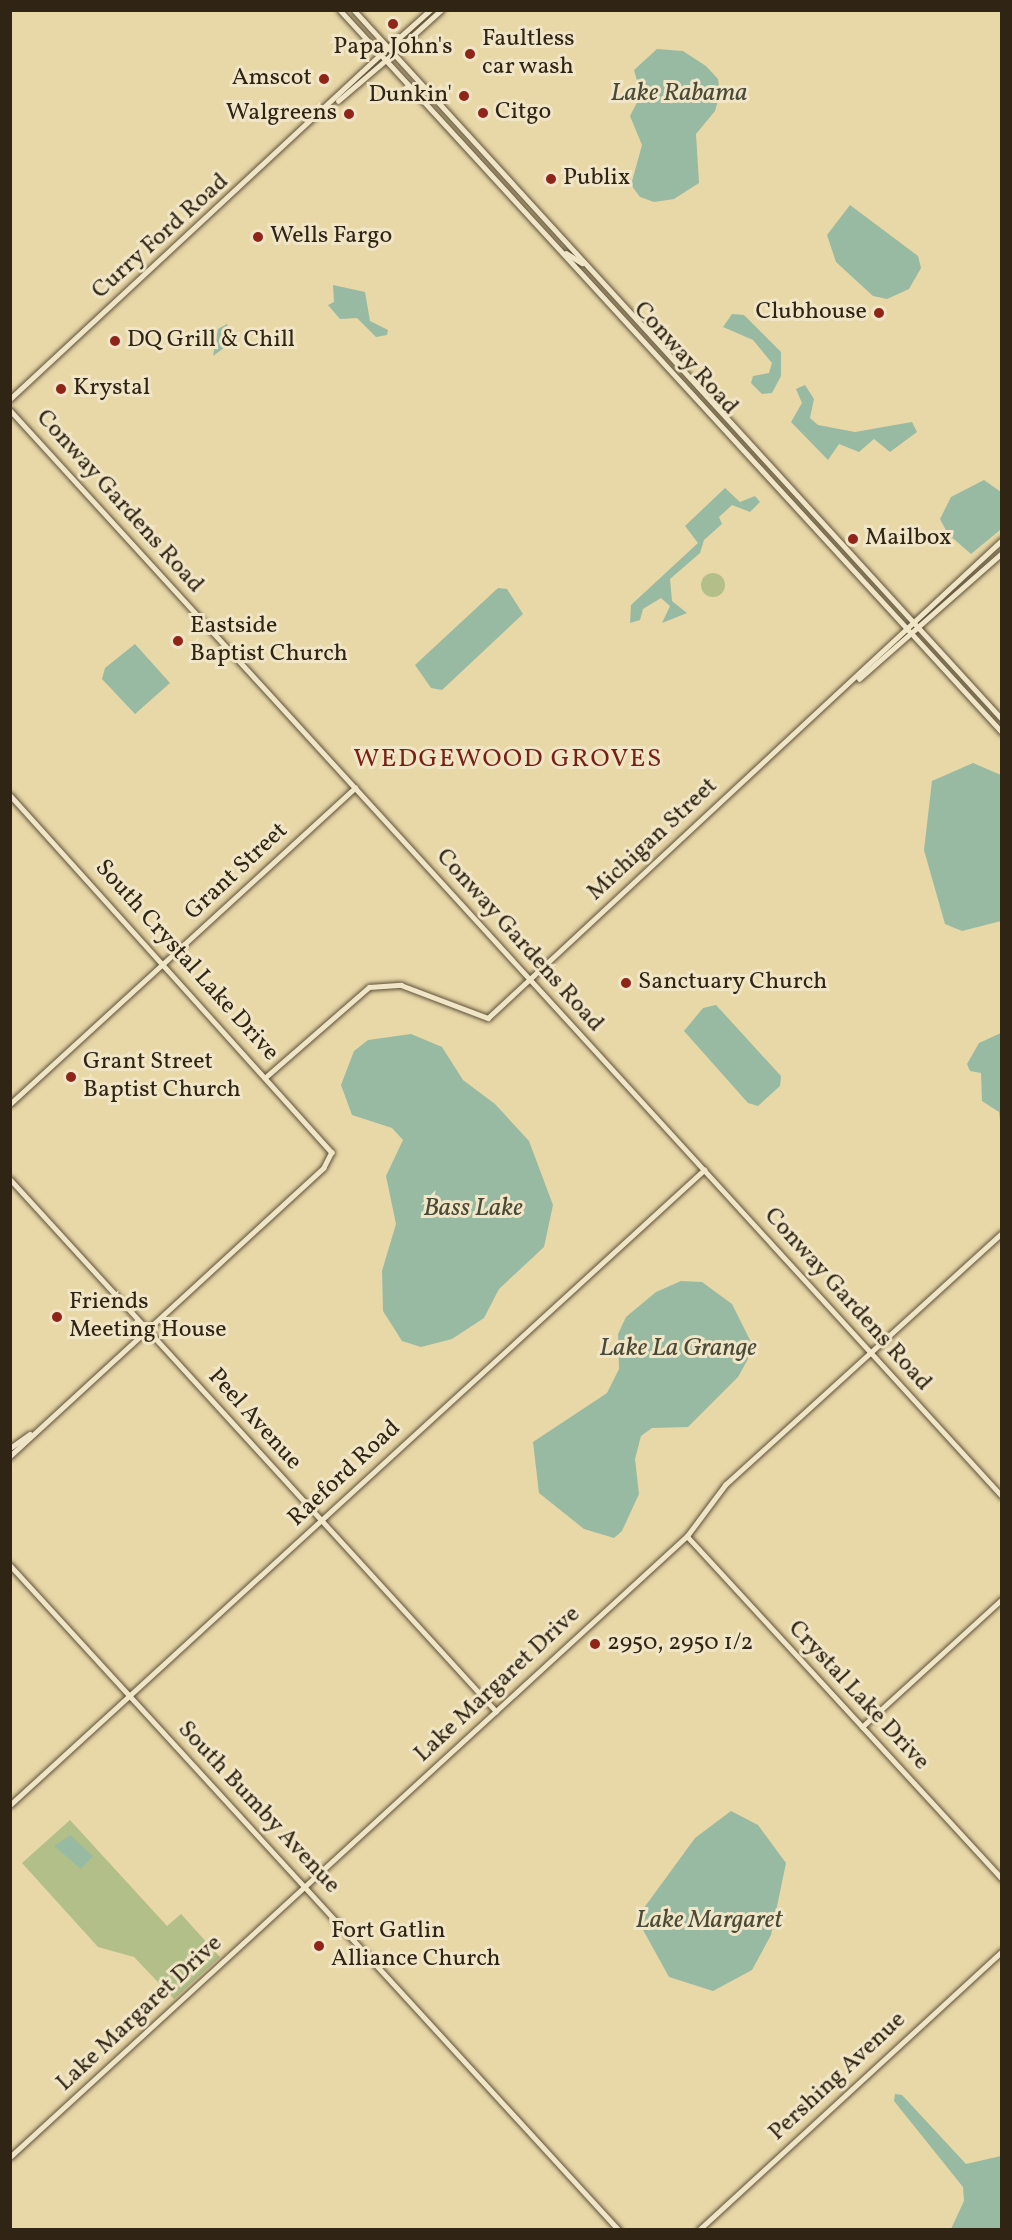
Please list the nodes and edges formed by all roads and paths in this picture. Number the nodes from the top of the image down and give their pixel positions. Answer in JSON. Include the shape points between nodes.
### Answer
{"nodes":[{"id":1,"x":340,"y":10,"type":"edge"},
{"id":2,"x":354,"y":10,"type":"edge"},
{"id":3,"x":430,"y":10,"type":"edge"},
{"id":4,"x":441,"y":10,"type":"edge"},
{"id":5,"x":388,"y":48,"type":"junction"},
{"id":6,"x":394,"y":53,"type":"junction"},
{"id":7,"x":381,"y":54,"type":"junction"},
{"id":8,"x":386,"y":60,"type":"junction"},
{"id":9,"x":335,"y":102,"type":"junction"},
{"id":10,"x":484,"y":165,"type":"junction"},
{"id":11,"x":510,"y":181,"type":"junction"},
{"id":12,"x":504,"y":188,"type":"junction"},
{"id":13,"x":523,"y":196,"type":"junction"},
{"id":14,"x":564,"y":253,"type":"junction"},
{"id":15,"x":589,"y":268,"type":"junction"},
{"id":16,"x":10,"y":399,"type":"edge"},
{"id":17,"x":10,"y":410,"type":"edge"},
{"id":18,"x":729,"y":434,"type":"junction"},
{"id":19,"x":753,"y":447,"type":"junction"},
{"id":20,"x":1002,"y":540,"type":"edge"},
{"id":21,"x":1002,"y":553,"type":"edge"},
{"id":22,"x":913,"y":623,"type":"junction"},
{"id":23,"x":918,"y":628,"type":"junction"},
{"id":24,"x":907,"y":629,"type":"junction"},
{"id":25,"x":911,"y":634,"type":"junction"},
{"id":26,"x":845,"y":690,"type":"junction"},
{"id":27,"x":1002,"y":719,"type":"edge"},
{"id":28,"x":1002,"y":732,"type":"edge"},
{"id":29,"x":355,"y":788,"type":"junction"},
{"id":30,"x":10,"y":795,"type":"edge"},
{"id":31,"x":164,"y":963,"type":"junction"},
{"id":32,"x":531,"y":978,"type":"junction"},
{"id":33,"x":267,"y":1076,"type":"junction"},
{"id":34,"x":10,"y":1104,"type":"edge"},
{"id":35,"x":704,"y":1170,"type":"junction"},
{"id":36,"x":10,"y":1179,"type":"edge"},
{"id":37,"x":1002,"y":1233,"type":"edge"},
{"id":38,"x":147,"y":1329,"type":"junction"},
{"id":39,"x":871,"y":1353,"type":"junction"},
{"id":40,"x":40,"y":1427,"type":"junction"},
{"id":41,"x":10,"y":1448,"type":"edge"},
{"id":42,"x":10,"y":1457,"type":"edge"},
{"id":43,"x":1002,"y":1496,"type":"edge"},
{"id":44,"x":321,"y":1520,"type":"junction"},
{"id":45,"x":687,"y":1536,"type":"junction"},
{"id":46,"x":10,"y":1564,"type":"edge"},
{"id":47,"x":1002,"y":1599,"type":"edge"},
{"id":48,"x":130,"y":1695,"type":"junction"},
{"id":49,"x":496,"y":1711,"type":"junction"},
{"id":50,"x":862,"y":1727,"type":"junction"},
{"id":51,"x":10,"y":1805,"type":"edge"},
{"id":52,"x":1002,"y":1879,"type":"edge"},
{"id":53,"x":306,"y":1886,"type":"junction"},
{"id":54,"x":1002,"y":1951,"type":"edge"},
{"id":55,"x":10,"y":2157,"type":"edge"},
{"id":56,"x":619,"y":2229,"type":"edge"},
{"id":57,"x":699,"y":2229,"type":"edge"}],
"edges":[{"from":1,"to":7,"type":"street","name":"Conway Road"},
{"from":2,"to":5,"type":"street","name":"Conway Road"},
{"from":3,"to":5,"type":"street","name":"Curry Ford Road"},
{"from":4,"to":6,"type":"street","name":"Curry Ford Road"},
{"from":5,"to":6,"type":"street","name":"Conway Road"},
{"from":5,"to":7,"type":"street","name":"Curry Ford Road"},
{"from":6,"to":8,"type":"street","name":"Curry Ford Road"},
{"from":6,"to":11,"type":"street","name":"Conway Road"},
{"from":7,"to":8,"type":"street","name":"Conway Road"},
{"from":7,"to":9,"type":"street","name":"Curry Ford Road"},
{"from":8,"to":9,"type":"street","name":"Curry Ford Road"},
{"from":8,"to":10,"type":"street","name":"Conway Road"},
{"from":9,"to":16,"type":"street","name":"Curry Ford Road"},
{"from":10,"to":11,"type":"street"},
{"from":10,"to":12,"type":"street","name":"Conway Road"},
{"from":11,"to":13,"type":"street","name":"Conway Road"},
{"from":12,"to":13,"type":"street"},
{"from":12,"to":14,"type":"street","name":"Conway Road"},
{"from":13,"to":15,"type":"street","name":"Conway Road"},
{"from":14,"to":15,"type":"street"},
{"from":14,"to":18,"type":"street","name":"Conway Road"},
{"from":15,"to":19,"type":"street","name":"Conway Road"},
{"from":17,"to":29,"type":"street","name":"Conway Gardens Road"},
{"from":18,"to":19,"type":"street"},
{"from":18,"to":24,"type":"street","name":"Conway Road"},
{"from":19,"to":22,"type":"street","name":"Conway Road"},
{"from":20,"to":22,"type":"street","name":"Michigan Street"},
{"from":21,"to":23,"type":"street","name":"Michigan Street"},
{"from":22,"to":23,"type":"street","name":"Conway Road"},
{"from":22,"to":24,"type":"street","name":"Michigan Street"},
{"from":23,"to":25,"type":"street","name":"Michigan Street"},
{"from":23,"to":27,"type":"street","name":"Conway Road"},
{"from":24,"to":25,"type":"street","name":"Conway Road"},
{"from":24,"to":26,"type":"street","name":"Michigan Street"},
{"from":25,"to":26,"type":"street","name":"Michigan Street"},
{"from":25,"to":28,"type":"street","name":"Conway Road"},
{"from":26,"to":32,"type":"street","name":"Michigan Street"},
{"from":29,"to":31,"type":"street","name":"Grant Street"},
{"from":29,"to":32,"type":"street","name":"Conway Gardens Road"},
{"from":30,"to":31,"type":"street","name":"South Crystal Lake Drive"},
{"from":31,"to":33,"type":"street","name":"South Crystal Lake Drive"},
{"from":31,"to":34,"type":"street","name":"Grant Street"},
{"from":32,"to":33,"type":"street","name":"Michigan Street","via":[[488,1018],[401,985],[356,993]]},
{"from":32,"to":35,"type":"street","name":"Conway Gardens Road"},
{"from":33,"to":38,"type":"street","name":"South Crystal Lake Drive","via":[[332,1152],[324,1168]]},
{"from":35,"to":39,"type":"street","name":"Conway Gardens Road"},
{"from":35,"to":44,"type":"street","name":"Raeford Road"},
{"from":36,"to":38,"type":"street","name":"Peel Avenue"},
{"from":37,"to":39,"type":"street","name":"Lake Margaret Drive"},
{"from":38,"to":40,"type":"street"},
{"from":38,"to":44,"type":"street","name":"Peel Avenue"},
{"from":39,"to":43,"type":"street","name":"Conway Gardens Road"},
{"from":39,"to":45,"type":"street","name":"Lake Margaret Drive","via":[[725,1485]]},
{"from":40,"to":41,"type":"street"},
{"from":40,"to":42,"type":"street"},
{"from":44,"to":48,"type":"street","name":"Raeford Road"},
{"from":44,"to":49,"type":"street","name":"Peel Avenue"},
{"from":45,"to":49,"type":"street","name":"Lake Margaret Drive"},
{"from":45,"to":50,"type":"street","name":"Crystal Lake Drive"},
{"from":46,"to":48,"type":"street","name":"South Bumby Avenue"},
{"from":47,"to":50,"type":"street"},
{"from":48,"to":51,"type":"street","name":"Raeford Road"},
{"from":48,"to":53,"type":"street","name":"South Bumby Avenue"},
{"from":49,"to":53,"type":"street","name":"Lake Margaret Drive"},
{"from":50,"to":52,"type":"street","name":"Crystal Lake Drive"},
{"from":53,"to":55,"type":"street","name":"Lake Margaret Drive"},
{"from":53,"to":56,"type":"street","name":"South Bumby Avenue"},
{"from":54,"to":57,"type":"street","name":"Pershing Avenue"}]}
